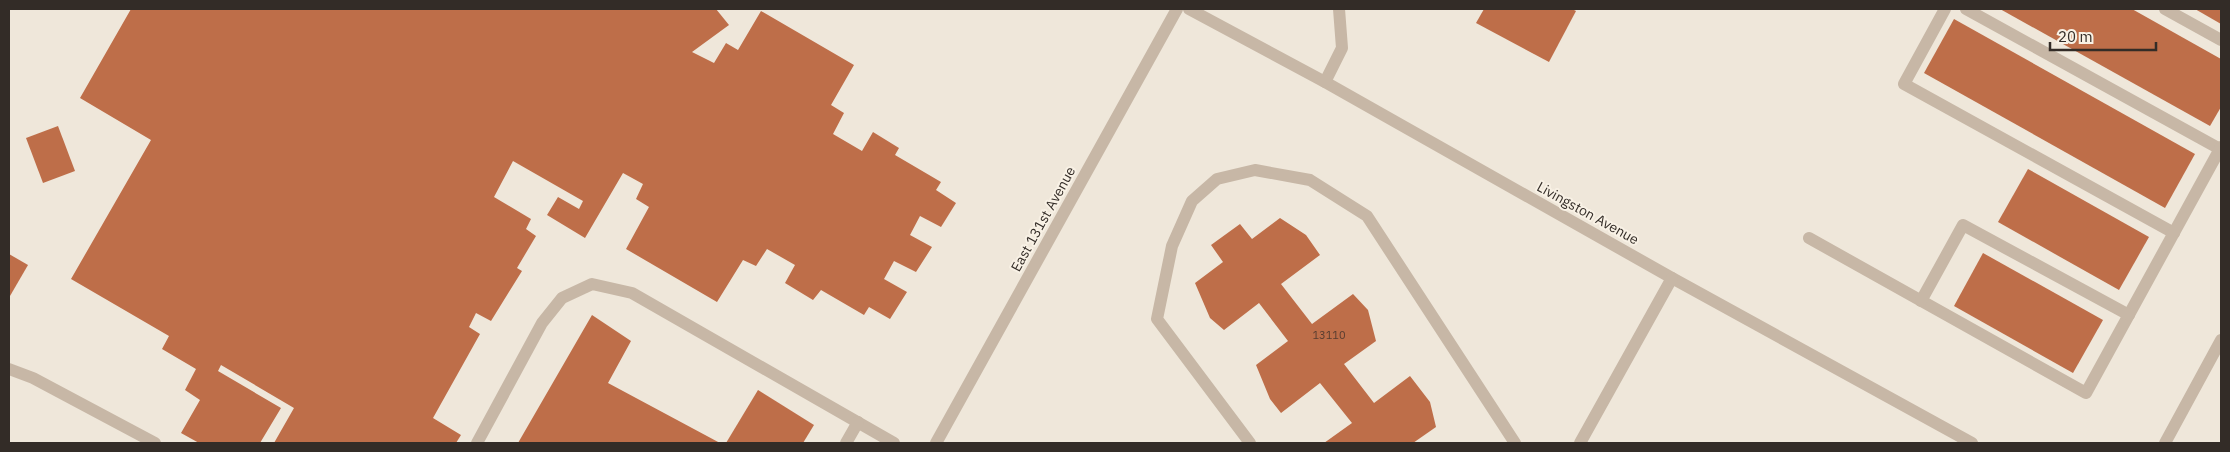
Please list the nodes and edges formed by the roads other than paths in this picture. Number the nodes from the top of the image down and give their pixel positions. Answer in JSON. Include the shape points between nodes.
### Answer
{"nodes":[{"id":1,"x":1177,"y":9,"type":"edge"},
{"id":2,"x":1189,"y":9,"type":"edge"},
{"id":3,"x":1339,"y":9,"type":"edge"},
{"id":4,"x":1945,"y":9,"type":"edge"},
{"id":5,"x":1966,"y":9,"type":"edge"},
{"id":6,"x":2165,"y":9,"type":"edge"},
{"id":7,"x":2221,"y":40,"type":"edge"},
{"id":8,"x":1325,"y":82,"type":"junction"},
{"id":9,"x":2221,"y":148,"type":"edge"},
{"id":10,"x":2174,"y":233,"type":"junction"},
{"id":11,"x":1809,"y":238,"type":"dead end"},
{"id":12,"x":1672,"y":278,"type":"junction"},
{"id":13,"x":1921,"y":301,"type":"junction"},
{"id":14,"x":2129,"y":316,"type":"junction"},
{"id":15,"x":2221,"y":340,"type":"edge"},
{"id":16,"x":9,"y":369,"type":"edge"},
{"id":17,"x":858,"y":422,"type":"junction"},
{"id":18,"x":155,"y":443,"type":"edge"},
{"id":19,"x":477,"y":443,"type":"edge"},
{"id":20,"x":846,"y":443,"type":"edge"},
{"id":21,"x":894,"y":443,"type":"edge"},
{"id":22,"x":936,"y":443,"type":"edge"},
{"id":23,"x":1250,"y":443,"type":"edge"},
{"id":24,"x":1515,"y":443,"type":"edge"},
{"id":25,"x":1580,"y":443,"type":"edge"},
{"id":26,"x":1972,"y":443,"type":"edge"},
{"id":27,"x":2165,"y":443,"type":"edge"}],
"edges":[{"from":1,"to":22,"type":"street","name":"East 131st Avenue"},
{"from":2,"to":8,"type":"street","name":"Livingston Avenue"},
{"from":3,"to":8,"type":"street","via":[[1342,48]]},
{"from":4,"to":10,"type":"street","via":[[1904,84]]},
{"from":5,"to":9,"type":"street"},
{"from":6,"to":7,"type":"street"},
{"from":8,"to":12,"type":"street","name":"Livingston Avenue"},
{"from":9,"to":10,"type":"street"},
{"from":10,"to":14,"type":"street"},
{"from":11,"to":13,"type":"street"},
{"from":12,"to":25,"type":"street"},
{"from":12,"to":26,"type":"street","name":"Livingston Avenue"},
{"from":13,"to":14,"type":"street","via":[[1963,225]]},
{"from":13,"to":14,"type":"street","via":[[2086,393]]},
{"from":15,"to":27,"type":"street"},
{"from":16,"to":18,"type":"street","via":[[33,378]]},
{"from":17,"to":19,"type":"street","via":[[632,293],[592,284],[562,298],[542,323]]},
{"from":17,"to":20,"type":"street"},
{"from":17,"to":21,"type":"street"},
{"from":23,"to":24,"type":"street","via":[[1157,319],[1172,246],[1192,201],[1217,179],[1255,170],[1310,180],[1367,216]]}]}
